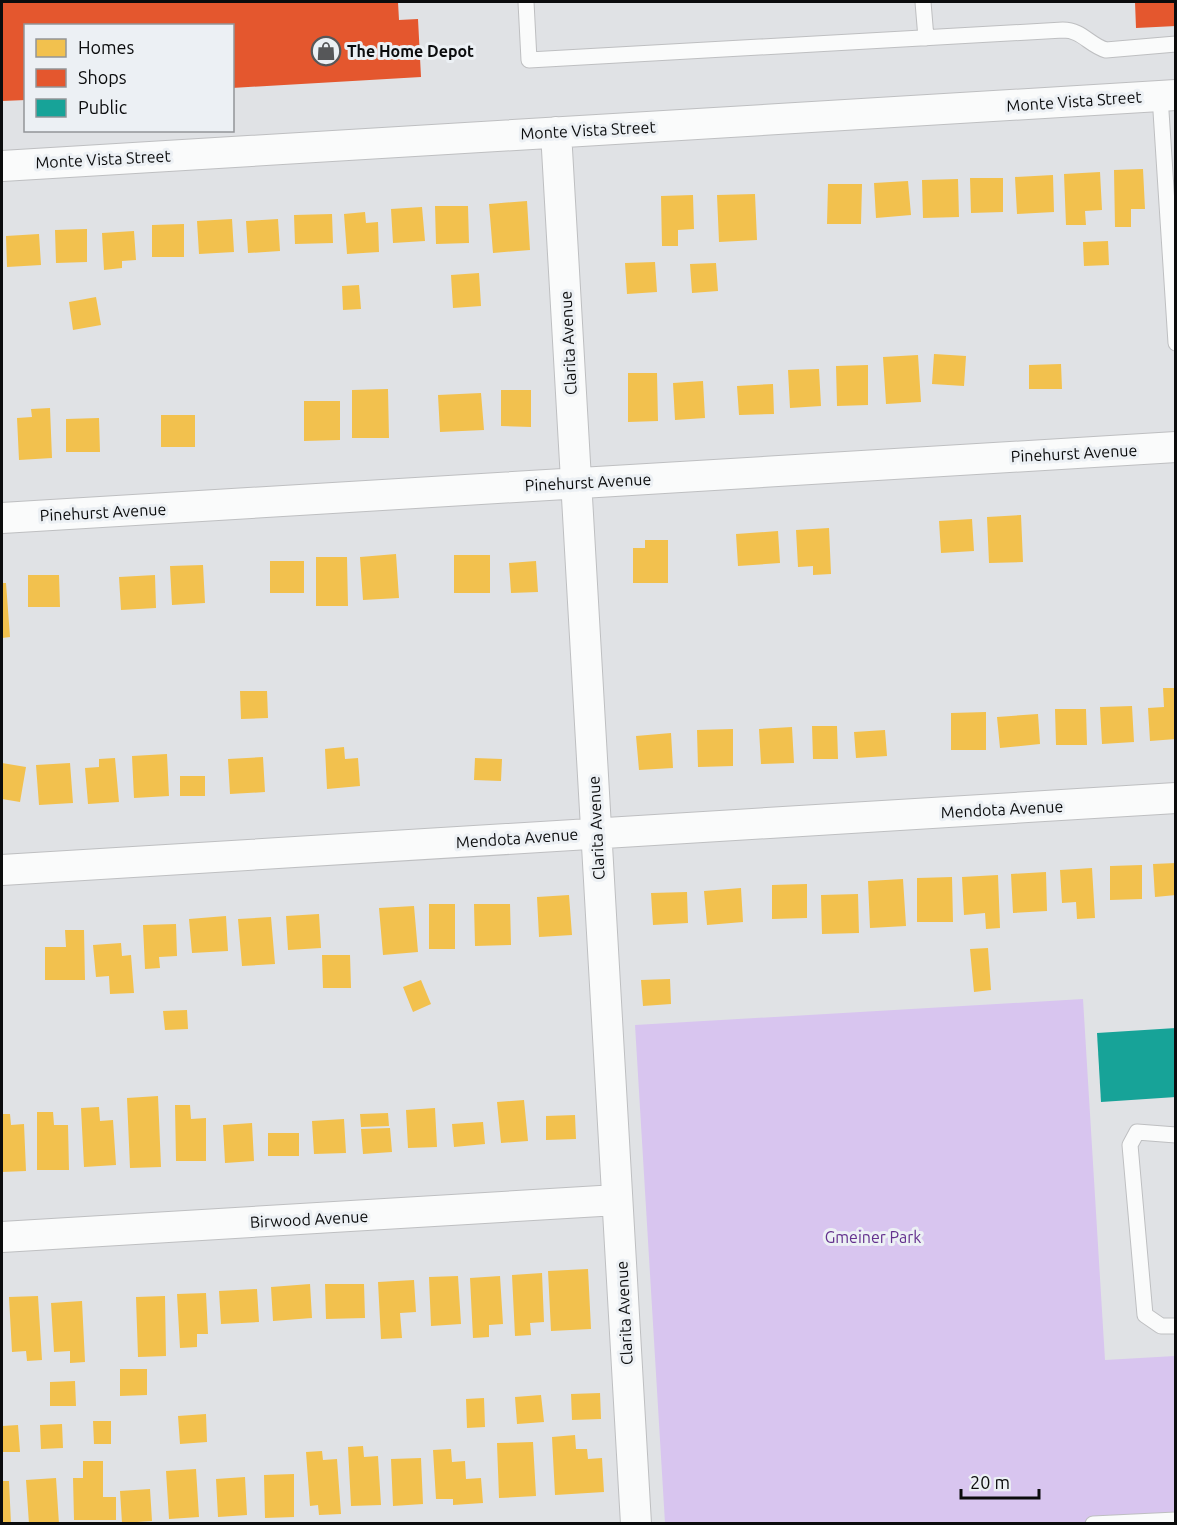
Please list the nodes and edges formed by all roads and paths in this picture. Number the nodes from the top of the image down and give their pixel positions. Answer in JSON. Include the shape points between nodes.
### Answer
{"nodes":[{"id":1,"x":526,"y":2,"type":"edge"},
{"id":2,"x":924,"y":2,"type":"edge"},
{"id":3,"x":926,"y":38,"type":"junction"},
{"id":4,"x":1176,"y":44,"type":"edge"},
{"id":5,"x":1168,"y":95,"type":"edge"},
{"id":6,"x":556,"y":132,"type":"junction"},
{"id":7,"x":2,"y":166,"type":"edge"},
{"id":8,"x":1176,"y":342,"type":"edge"},
{"id":9,"x":1176,"y":447,"type":"edge"},
{"id":10,"x":576,"y":483,"type":"junction"},
{"id":11,"x":2,"y":518,"type":"edge"},
{"id":12,"x":1176,"y":798,"type":"edge"},
{"id":13,"x":596,"y":833,"type":"junction"},
{"id":14,"x":2,"y":870,"type":"edge"},
{"id":15,"x":1176,"y":1135,"type":"edge"},
{"id":16,"x":617,"y":1200,"type":"junction"},
{"id":17,"x":2,"y":1237,"type":"edge"},
{"id":18,"x":1176,"y":1326,"type":"edge"},
{"id":19,"x":1172,"y":1521,"type":"edge"},
{"id":20,"x":636,"y":1524,"type":"edge"},
{"id":21,"x":1093,"y":1524,"type":"edge"}],
"edges":[{"from":1,"to":3,"type":"lane","via":[[529,60]]},
{"from":2,"to":3,"type":"lane"},
{"from":3,"to":4,"type":"lane","via":[[1063,30],[1078,32],[1106,50]]},
{"from":5,"to":6,"type":"street","name":"Monte Vista Street"},
{"from":5,"to":8,"type":"lane"},
{"from":6,"to":7,"type":"street","name":"Monte Vista Street"},
{"from":6,"to":10,"type":"street","name":"Clarita Avenue"},
{"from":9,"to":10,"type":"street","name":"Pinehurst Avenue"},
{"from":10,"to":11,"type":"street","name":"Pinehurst Avenue"},
{"from":10,"to":13,"type":"street","name":"Clarita Avenue"},
{"from":12,"to":13,"type":"street","name":"Mendota Avenue"},
{"from":13,"to":14,"type":"street","name":"Mendota Avenue"},
{"from":13,"to":16,"type":"street","name":"Clarita Avenue"},
{"from":15,"to":18,"type":"lane","via":[[1137,1132],[1130,1145],[1145,1315],[1161,1326]]},
{"from":16,"to":17,"type":"street","name":"Birwood Avenue"},
{"from":16,"to":20,"type":"street","name":"Clarita Avenue"},
{"from":19,"to":21,"type":"lane"}]}
